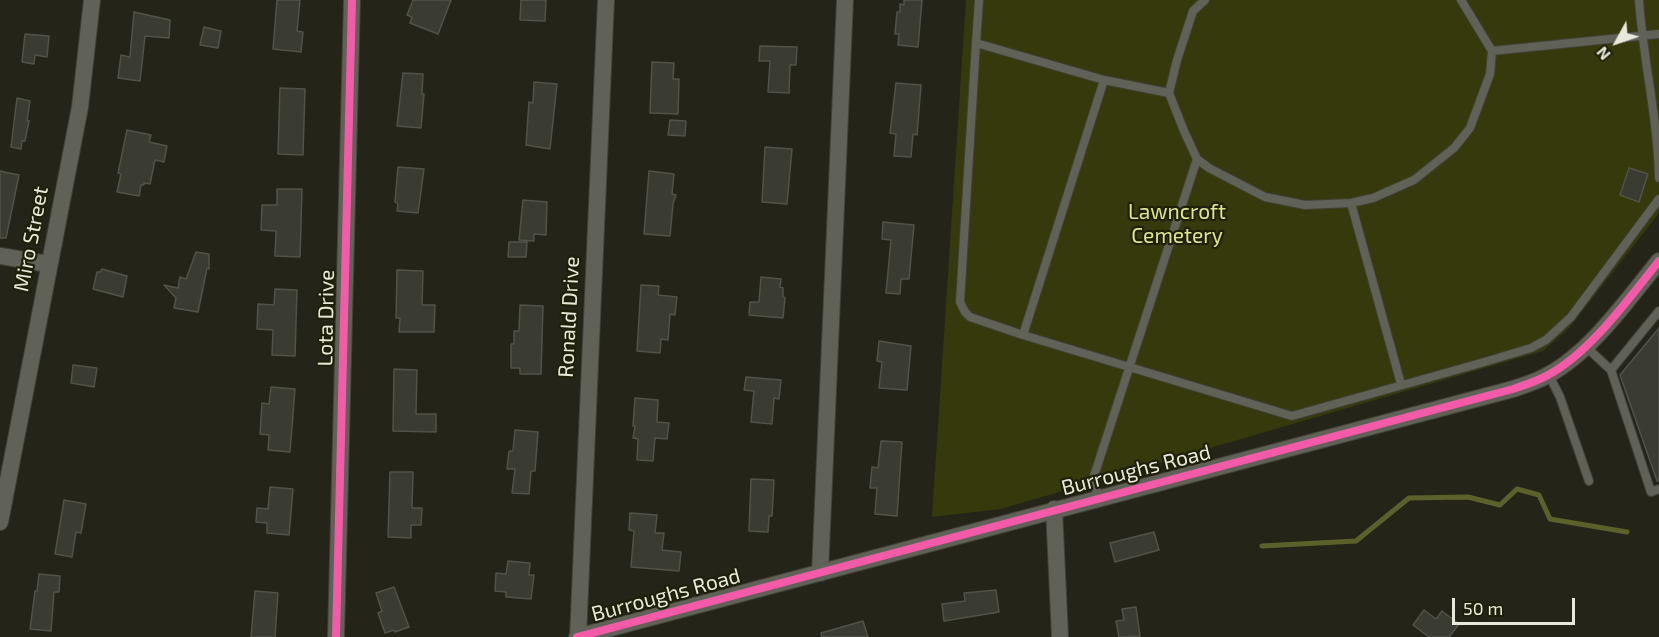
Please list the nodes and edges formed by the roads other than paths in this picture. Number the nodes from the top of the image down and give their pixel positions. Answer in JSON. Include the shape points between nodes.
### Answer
{"nodes":[{"id":1,"x":92,"y":0,"type":"edge"},
{"id":2,"x":352,"y":0,"type":"edge"},
{"id":3,"x":606,"y":0,"type":"edge"},
{"id":4,"x":845,"y":0,"type":"edge"},
{"id":5,"x":979,"y":0,"type":"edge"},
{"id":6,"x":1205,"y":0,"type":"edge"},
{"id":7,"x":1461,"y":0,"type":"edge"},
{"id":8,"x":1639,"y":0,"type":"edge"},
{"id":9,"x":1659,"y":34,"type":"edge"},
{"id":10,"x":1642,"y":36,"type":"junction"},
{"id":11,"x":976,"y":43,"type":"junction"},
{"id":12,"x":1492,"y":51,"type":"junction"},
{"id":13,"x":1104,"y":80,"type":"junction"},
{"id":14,"x":1169,"y":93,"type":"junction"},
{"id":15,"x":1197,"y":159,"type":"junction"},
{"id":16,"x":1659,"y":178,"type":"edge"},
{"id":17,"x":1659,"y":199,"type":"edge"},
{"id":18,"x":1351,"y":203,"type":"junction"},
{"id":19,"x":0,"y":256,"type":"edge"},
{"id":20,"x":1659,"y":261,"type":"edge"},
{"id":21,"x":48,"y":264,"type":"junction"},
{"id":22,"x":1659,"y":311,"type":"edge"},
{"id":23,"x":1023,"y":335,"type":"junction"},
{"id":24,"x":1585,"y":346,"type":"junction"},
{"id":25,"x":1129,"y":368,"type":"junction"},
{"id":26,"x":1611,"y":370,"type":"junction"},
{"id":27,"x":1549,"y":375,"type":"junction"},
{"id":28,"x":1401,"y":384,"type":"junction"},
{"id":29,"x":1588,"y":481,"type":"dead end"},
{"id":30,"x":1659,"y":489,"type":"edge"},
{"id":31,"x":1098,"y":499,"type":"junction"},
{"id":32,"x":1054,"y":509,"type":"junction"},
{"id":33,"x":0,"y":522,"type":"edge"},
{"id":34,"x":820,"y":573,"type":"junction"},
{"id":35,"x":336,"y":637,"type":"edge"},
{"id":36,"x":578,"y":637,"type":"edge"},
{"id":37,"x":1060,"y":637,"type":"edge"}],
"edges":[{"from":1,"to":21,"type":"street","name":"Miro Street","via":[[80,107]]},
{"from":2,"to":35,"type":"street","name":"Lota Drive"},
{"from":3,"to":36,"type":"street","name":"Ronald Drive"},
{"from":4,"to":34,"type":"street"},
{"from":5,"to":11,"type":"lane"},
{"from":6,"to":14,"type":"lane","via":[[1193,10]]},
{"from":7,"to":12,"type":"lane"},
{"from":8,"to":10,"type":"lane"},
{"from":9,"to":10,"type":"lane"},
{"from":10,"to":12,"type":"lane"},
{"from":10,"to":16,"type":"lane"},
{"from":11,"to":13,"type":"lane"},
{"from":11,"to":23,"type":"lane","via":[[960,302],[970,317]]},
{"from":12,"to":18,"type":"lane","via":[[1490,74],[1470,128],[1454,148],[1414,180],[1374,198]]},
{"from":13,"to":14,"type":"lane"},
{"from":13,"to":23,"type":"lane"},
{"from":14,"to":15,"type":"lane"},
{"from":15,"to":18,"type":"lane","via":[[1265,197],[1305,204]]},
{"from":15,"to":25,"type":"lane"},
{"from":17,"to":28,"type":"lane","via":[[1571,317],[1546,340],[1521,351]]},
{"from":18,"to":28,"type":"lane"},
{"from":19,"to":21,"type":"street"},
{"from":20,"to":24,"type":"street","name":"Burroughs Road"},
{"from":21,"to":33,"type":"street","name":"Miro Street"},
{"from":22,"to":26,"type":"lane"},
{"from":23,"to":25,"type":"lane"},
{"from":24,"to":26,"type":"lane"},
{"from":24,"to":27,"type":"street","name":"Burroughs Road"},
{"from":25,"to":28,"type":"lane","via":[[1292,416]]},
{"from":25,"to":31,"type":"lane","via":[[1094,476]]},
{"from":26,"to":30,"type":"lane","via":[[1651,492]]},
{"from":27,"to":29,"type":"lane"},
{"from":27,"to":31,"type":"street","name":"Burroughs Road","via":[[1514,389]]},
{"from":31,"to":32,"type":"street","name":"Burroughs Road"},
{"from":32,"to":34,"type":"street","name":"Burroughs Road"},
{"from":32,"to":37,"type":"street"},
{"from":34,"to":36,"type":"street","name":"Burroughs Road"}]}
